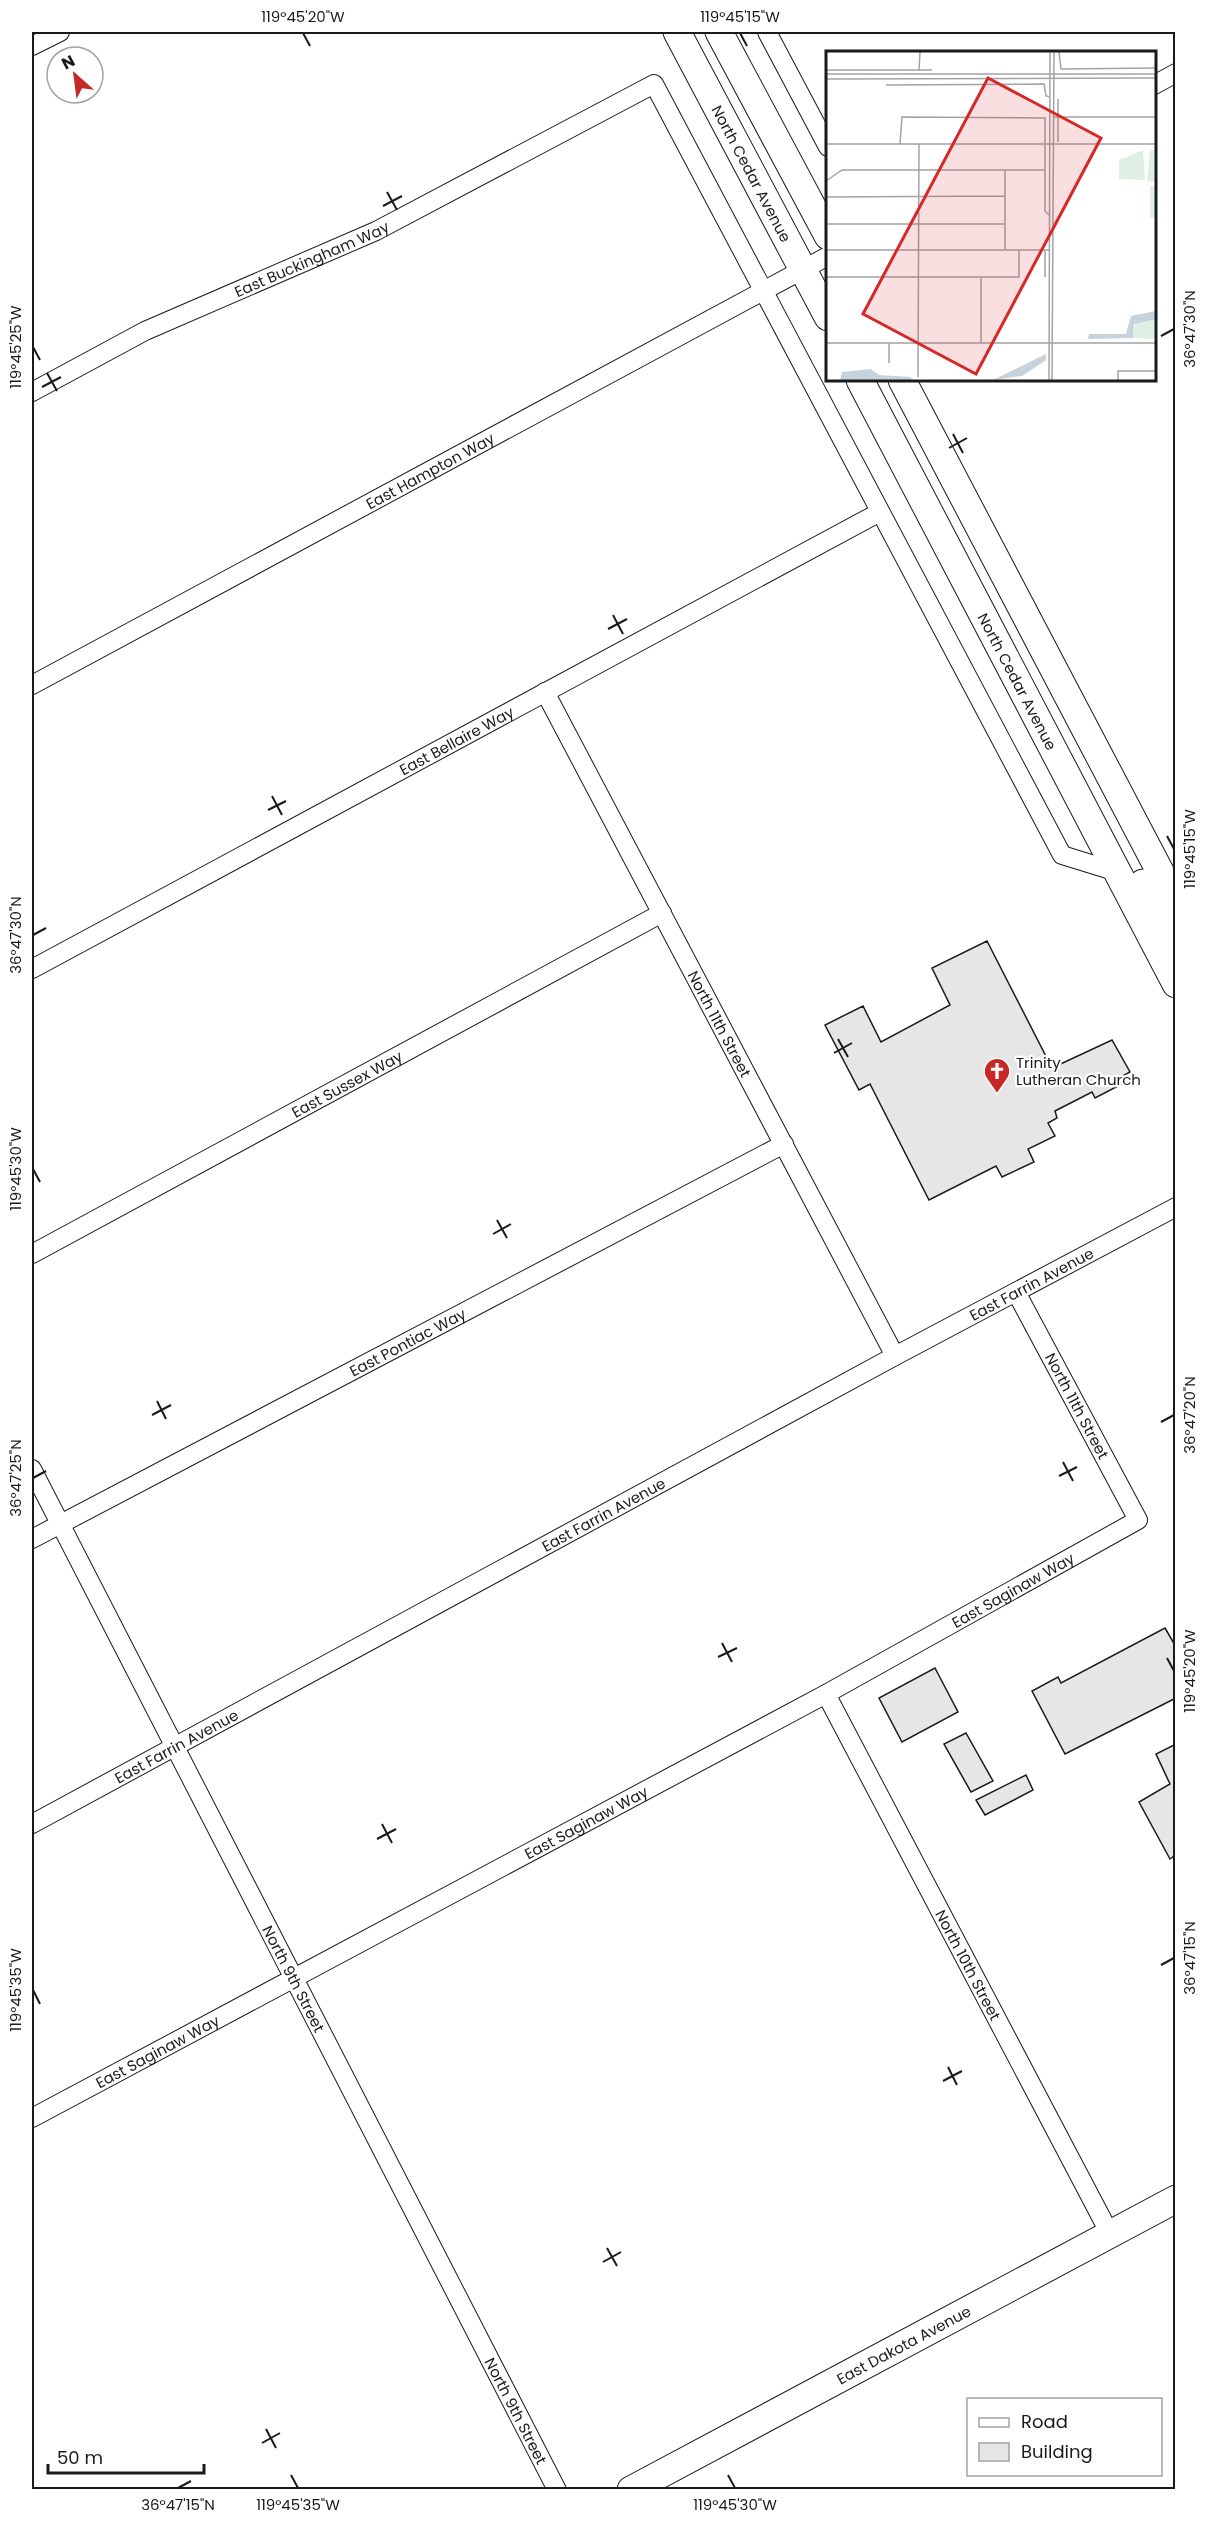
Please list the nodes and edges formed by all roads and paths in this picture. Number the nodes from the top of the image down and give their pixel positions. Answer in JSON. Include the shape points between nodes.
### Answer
{"nodes":[{"id":1,"x":60,"y":32,"type":"edge"},
{"id":2,"x":677,"y":32,"type":"edge"},
{"id":3,"x":719,"y":32,"type":"edge"},
{"id":4,"x":767,"y":32,"type":"edge"},
{"id":5,"x":32,"y":46,"type":"edge"},
{"id":6,"x":1176,"y":74,"type":"edge"},
{"id":7,"x":1156,"y":84,"type":"edge"},
{"id":8,"x":826,"y":143,"type":"edge"},
{"id":9,"x":826,"y":232,"type":"edge"},
{"id":10,"x":826,"y":257,"type":"edge"},
{"id":11,"x":803,"y":270,"type":"junction"},
{"id":12,"x":763,"y":291,"type":"junction"},
{"id":13,"x":826,"y":313,"type":"edge"},
{"id":14,"x":861,"y":381,"type":"edge"},
{"id":15,"x":903,"y":381,"type":"edge"},
{"id":16,"x":32,"y":392,"type":"edge"},
{"id":17,"x":880,"y":512,"type":"junction"},
{"id":18,"x":32,"y":685,"type":"edge"},
{"id":19,"x":545,"y":692,"type":"junction"},
{"id":20,"x":1117,"y":872,"type":"junction"},
{"id":21,"x":1176,"y":902,"type":"edge"},
{"id":22,"x":662,"y":913,"type":"junction"},
{"id":23,"x":1176,"y":942,"type":"edge"},
{"id":24,"x":32,"y":969,"type":"edge"},
{"id":25,"x":1176,"y":984,"type":"edge"},
{"id":26,"x":784,"y":1144,"type":"junction"},
{"id":27,"x":1176,"y":1207,"type":"edge"},
{"id":28,"x":32,"y":1254,"type":"edge"},
{"id":29,"x":1016,"y":1292,"type":"junction"},
{"id":30,"x":895,"y":1356,"type":"junction"},
{"id":31,"x":32,"y":1469,"type":"edge"},
{"id":32,"x":1138,"y":1520,"type":"joint"},
{"id":33,"x":60,"y":1523,"type":"junction"},
{"id":34,"x":32,"y":1539,"type":"edge"},
{"id":35,"x":826,"y":1694,"type":"junction"},
{"id":36,"x":175,"y":1748,"type":"junction"},
{"id":37,"x":32,"y":1824,"type":"edge"},
{"id":38,"x":293,"y":1977,"type":"junction"},
{"id":39,"x":32,"y":2118,"type":"edge"},
{"id":40,"x":1176,"y":2199,"type":"edge"},
{"id":41,"x":1110,"y":2234,"type":"junction"},
{"id":42,"x":557,"y":2490,"type":"edge"},
{"id":43,"x":632,"y":2490,"type":"edge"}],
"edges":[{"from":1,"to":5,"type":"street"},
{"from":2,"to":11,"type":"main road","name":"North Cedar Avenue"},
{"from":3,"to":9,"type":"main road"},
{"from":4,"to":8,"type":"street"},
{"from":6,"to":7,"type":"street"},
{"from":10,"to":11,"type":"street","name":"East Hampton Way"},
{"from":11,"to":12,"type":"street","name":"East Hampton Way"},
{"from":11,"to":13,"type":"main road","name":"North Cedar Avenue"},
{"from":12,"to":16,"type":"street","name":"East Buckingham Way","via":[[654,84],[376,231],[145,331]]},
{"from":12,"to":17,"type":"street"},
{"from":12,"to":18,"type":"street","name":"East Hampton Way"},
{"from":14,"to":20,"type":"main road","name":"North Cedar Avenue"},
{"from":15,"to":21,"type":"main road"},
{"from":17,"to":19,"type":"street","name":"East Bellaire Way"},
{"from":17,"to":20,"type":"street","via":[[1062,855]]},
{"from":19,"to":22,"type":"street","name":"North 11th Street"},
{"from":19,"to":24,"type":"street","name":"East Bellaire Way"},
{"from":20,"to":23,"type":"main road","via":[[1145,884]]},
{"from":20,"to":25,"type":"main road","name":"North Cedar Avenue"},
{"from":22,"to":26,"type":"street","name":"North 11th Street"},
{"from":22,"to":28,"type":"street","name":"East Sussex Way"},
{"from":26,"to":30,"type":"street","name":"North 11th Street"},
{"from":26,"to":33,"type":"street","name":"East Pontiac Way"},
{"from":27,"to":29,"type":"street","name":"East Farrin Avenue"},
{"from":29,"to":30,"type":"street","name":"East Farrin Avenue"},
{"from":29,"to":32,"type":"street","name":"North 11th Street"},
{"from":30,"to":36,"type":"street","name":"East Farrin Avenue"},
{"from":31,"to":33,"type":"street","name":"North 9th Street"},
{"from":32,"to":35,"type":"street","name":"East Saginaw Way"},
{"from":33,"to":34,"type":"street","name":"East Pontiac Way"},
{"from":33,"to":36,"type":"street","name":"North 9th Street"},
{"from":35,"to":38,"type":"street","name":"East Saginaw Way"},
{"from":35,"to":41,"type":"street","name":"North 10th Street"},
{"from":36,"to":37,"type":"street","name":"East Farrin Avenue"},
{"from":36,"to":38,"type":"street","name":"North 9th Street"},
{"from":38,"to":39,"type":"street","name":"East Saginaw Way"},
{"from":38,"to":42,"type":"street","name":"North 9th Street"},
{"from":40,"to":41,"type":"main road","name":"East Dakota Avenue"},
{"from":41,"to":43,"type":"main road","name":"East Dakota Avenue"}]}
